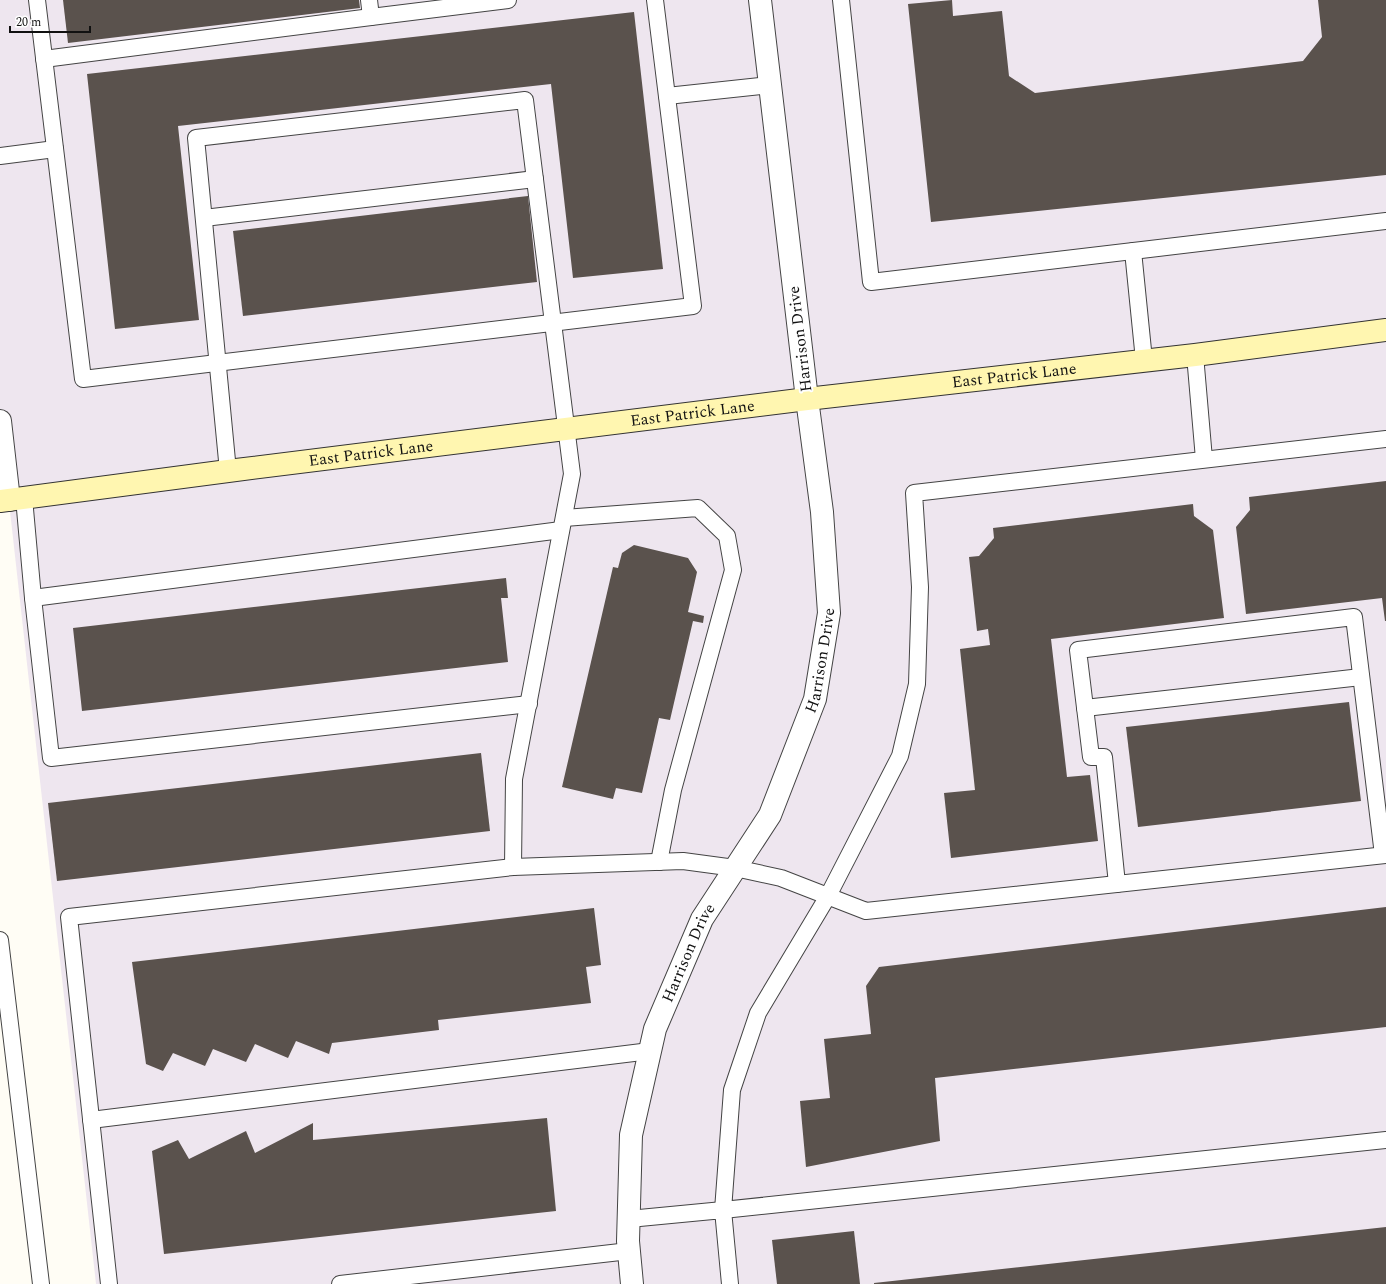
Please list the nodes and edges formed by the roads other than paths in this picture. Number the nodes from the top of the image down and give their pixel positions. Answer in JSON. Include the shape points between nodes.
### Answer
{"nodes":[{"id":1,"x":37,"y":0,"type":"edge"},
{"id":2,"x":369,"y":0,"type":"edge"},
{"id":3,"x":508,"y":0,"type":"edge"},
{"id":4,"x":655,"y":0,"type":"edge"},
{"id":5,"x":760,"y":0,"type":"edge"},
{"id":6,"x":840,"y":0,"type":"edge"},
{"id":7,"x":371,"y":17,"type":"junction"},
{"id":8,"x":44,"y":60,"type":"junction"},
{"id":9,"x":770,"y":85,"type":"junction"},
{"id":10,"x":667,"y":96,"type":"junction"},
{"id":11,"x":55,"y":149,"type":"junction"},
{"id":12,"x":0,"y":156,"type":"edge"},
{"id":13,"x":535,"y":179,"type":"junction"},
{"id":14,"x":204,"y":218,"type":"junction"},
{"id":15,"x":1386,"y":221,"type":"edge"},
{"id":16,"x":1133,"y":251,"type":"junction"},
{"id":17,"x":554,"y":322,"type":"junction"},
{"id":18,"x":1386,"y":330,"type":"edge"},
{"id":19,"x":1195,"y":355,"type":"junction"},
{"id":20,"x":1144,"y":360,"type":"junction"},
{"id":21,"x":218,"y":363,"type":"junction"},
{"id":22,"x":807,"y":399,"type":"junction"},
{"id":23,"x":0,"y":421,"type":"edge"},
{"id":24,"x":567,"y":430,"type":"junction"},
{"id":25,"x":1386,"y":438,"type":"edge"},
{"id":26,"x":1204,"y":459,"type":"junction"},
{"id":27,"x":228,"y":471,"type":"junction"},
{"id":28,"x":11,"y":500,"type":"edge"},
{"id":29,"x":562,"y":524,"type":"junction"},
{"id":30,"x":33,"y":598,"type":"junction"},
{"id":31,"x":1361,"y":677,"type":"junction"},
{"id":32,"x":529,"y":704,"type":"junction"},
{"id":33,"x":1085,"y":708,"type":"junction"},
{"id":34,"x":1385,"y":855,"type":"edge"},
{"id":35,"x":659,"y":862,"type":"junction"},
{"id":36,"x":513,"y":867,"type":"junction"},
{"id":37,"x":735,"y":868,"type":"junction"},
{"id":38,"x":1117,"y":884,"type":"junction"},
{"id":39,"x":828,"y":896,"type":"junction"},
{"id":40,"x":0,"y":940,"type":"edge"},
{"id":41,"x":650,"y":1051,"type":"junction"},
{"id":42,"x":91,"y":1120,"type":"junction"},
{"id":43,"x":1386,"y":1140,"type":"edge"},
{"id":44,"x":723,"y":1210,"type":"junction"},
{"id":45,"x":629,"y":1219,"type":"junction"},
{"id":46,"x":629,"y":1251,"type":"junction"},
{"id":47,"x":41,"y":1284,"type":"edge"},
{"id":48,"x":109,"y":1284,"type":"edge"},
{"id":49,"x":340,"y":1284,"type":"edge"},
{"id":50,"x":632,"y":1284,"type":"edge"},
{"id":51,"x":730,"y":1284,"type":"edge"}],
"edges":[{"from":1,"to":8,"type":"lane"},
{"from":2,"to":7,"type":"lane"},
{"from":3,"to":7,"type":"lane"},
{"from":4,"to":10,"type":"lane"},
{"from":5,"to":9,"type":"street","name":"Harrison Drive"},
{"from":6,"to":16,"type":"lane","via":[[871,282]]},
{"from":7,"to":8,"type":"lane"},
{"from":8,"to":11,"type":"lane"},
{"from":9,"to":10,"type":"lane"},
{"from":9,"to":22,"type":"street","name":"Harrison Drive"},
{"from":10,"to":17,"type":"lane","via":[[693,306]]},
{"from":11,"to":12,"type":"lane"},
{"from":11,"to":21,"type":"lane","via":[[83,379]]},
{"from":13,"to":14,"type":"lane"},
{"from":13,"to":14,"type":"lane","via":[[525,100],[196,138]]},
{"from":13,"to":17,"type":"lane"},
{"from":14,"to":21,"type":"lane"},
{"from":15,"to":16,"type":"lane"},
{"from":16,"to":20,"type":"lane"},
{"from":17,"to":21,"type":"lane"},
{"from":17,"to":24,"type":"lane"},
{"from":18,"to":19,"type":"main road","name":"East Patrick Lane"},
{"from":19,"to":20,"type":"main road","name":"East Patrick Lane"},
{"from":19,"to":26,"type":"lane"},
{"from":20,"to":22,"type":"main road","name":"East Patrick Lane"},
{"from":21,"to":27,"type":"lane"},
{"from":22,"to":24,"type":"main road","name":"East Patrick Lane"},
{"from":22,"to":37,"type":"street","name":"Harrison Drive","via":[[822,512],[829,613],[815,699],[770,815]]},
{"from":23,"to":28,"type":"street"},
{"from":24,"to":27,"type":"main road","name":"East Patrick Lane"},
{"from":24,"to":29,"type":"lane","via":[[572,474]]},
{"from":25,"to":26,"type":"lane"},
{"from":26,"to":39,"type":"lane","via":[[914,493],[920,587],[917,684],[900,756]]},
{"from":27,"to":28,"type":"main road","name":"East Patrick Lane"},
{"from":28,"to":30,"type":"lane"},
{"from":29,"to":30,"type":"lane"},
{"from":29,"to":32,"type":"lane"},
{"from":29,"to":35,"type":"lane","via":[[698,508],[727,536],[733,570],[674,790]]},
{"from":30,"to":32,"type":"lane","via":[[51,758]]},
{"from":31,"to":33,"type":"lane"},
{"from":31,"to":33,"type":"lane","via":[[1354,617],[1078,650]]},
{"from":31,"to":34,"type":"lane"},
{"from":32,"to":36,"type":"lane","via":[[514,779]]},
{"from":33,"to":38,"type":"lane","via":[[1091,757],[1104,757]]},
{"from":34,"to":38,"type":"lane"},
{"from":35,"to":36,"type":"lane"},
{"from":35,"to":37,"type":"lane","via":[[683,861]]},
{"from":36,"to":42,"type":"lane","via":[[69,917]]},
{"from":37,"to":39,"type":"lane","via":[[781,878]]},
{"from":37,"to":41,"type":"street","name":"Harrison Drive","via":[[702,919],[655,1029]]},
{"from":38,"to":39,"type":"lane","via":[[866,910]]},
{"from":39,"to":44,"type":"lane","via":[[758,1013],[734,1083]]},
{"from":40,"to":47,"type":"lane"},
{"from":41,"to":42,"type":"lane"},
{"from":41,"to":45,"type":"street","name":"Harrison Drive","via":[[631,1135]]},
{"from":42,"to":48,"type":"lane"},
{"from":43,"to":44,"type":"lane"},
{"from":44,"to":45,"type":"lane"},
{"from":44,"to":51,"type":"lane"},
{"from":45,"to":46,"type":"street","name":"Harrison Drive"},
{"from":46,"to":49,"type":"lane"},
{"from":46,"to":50,"type":"street","name":"Harrison Drive"}]}
